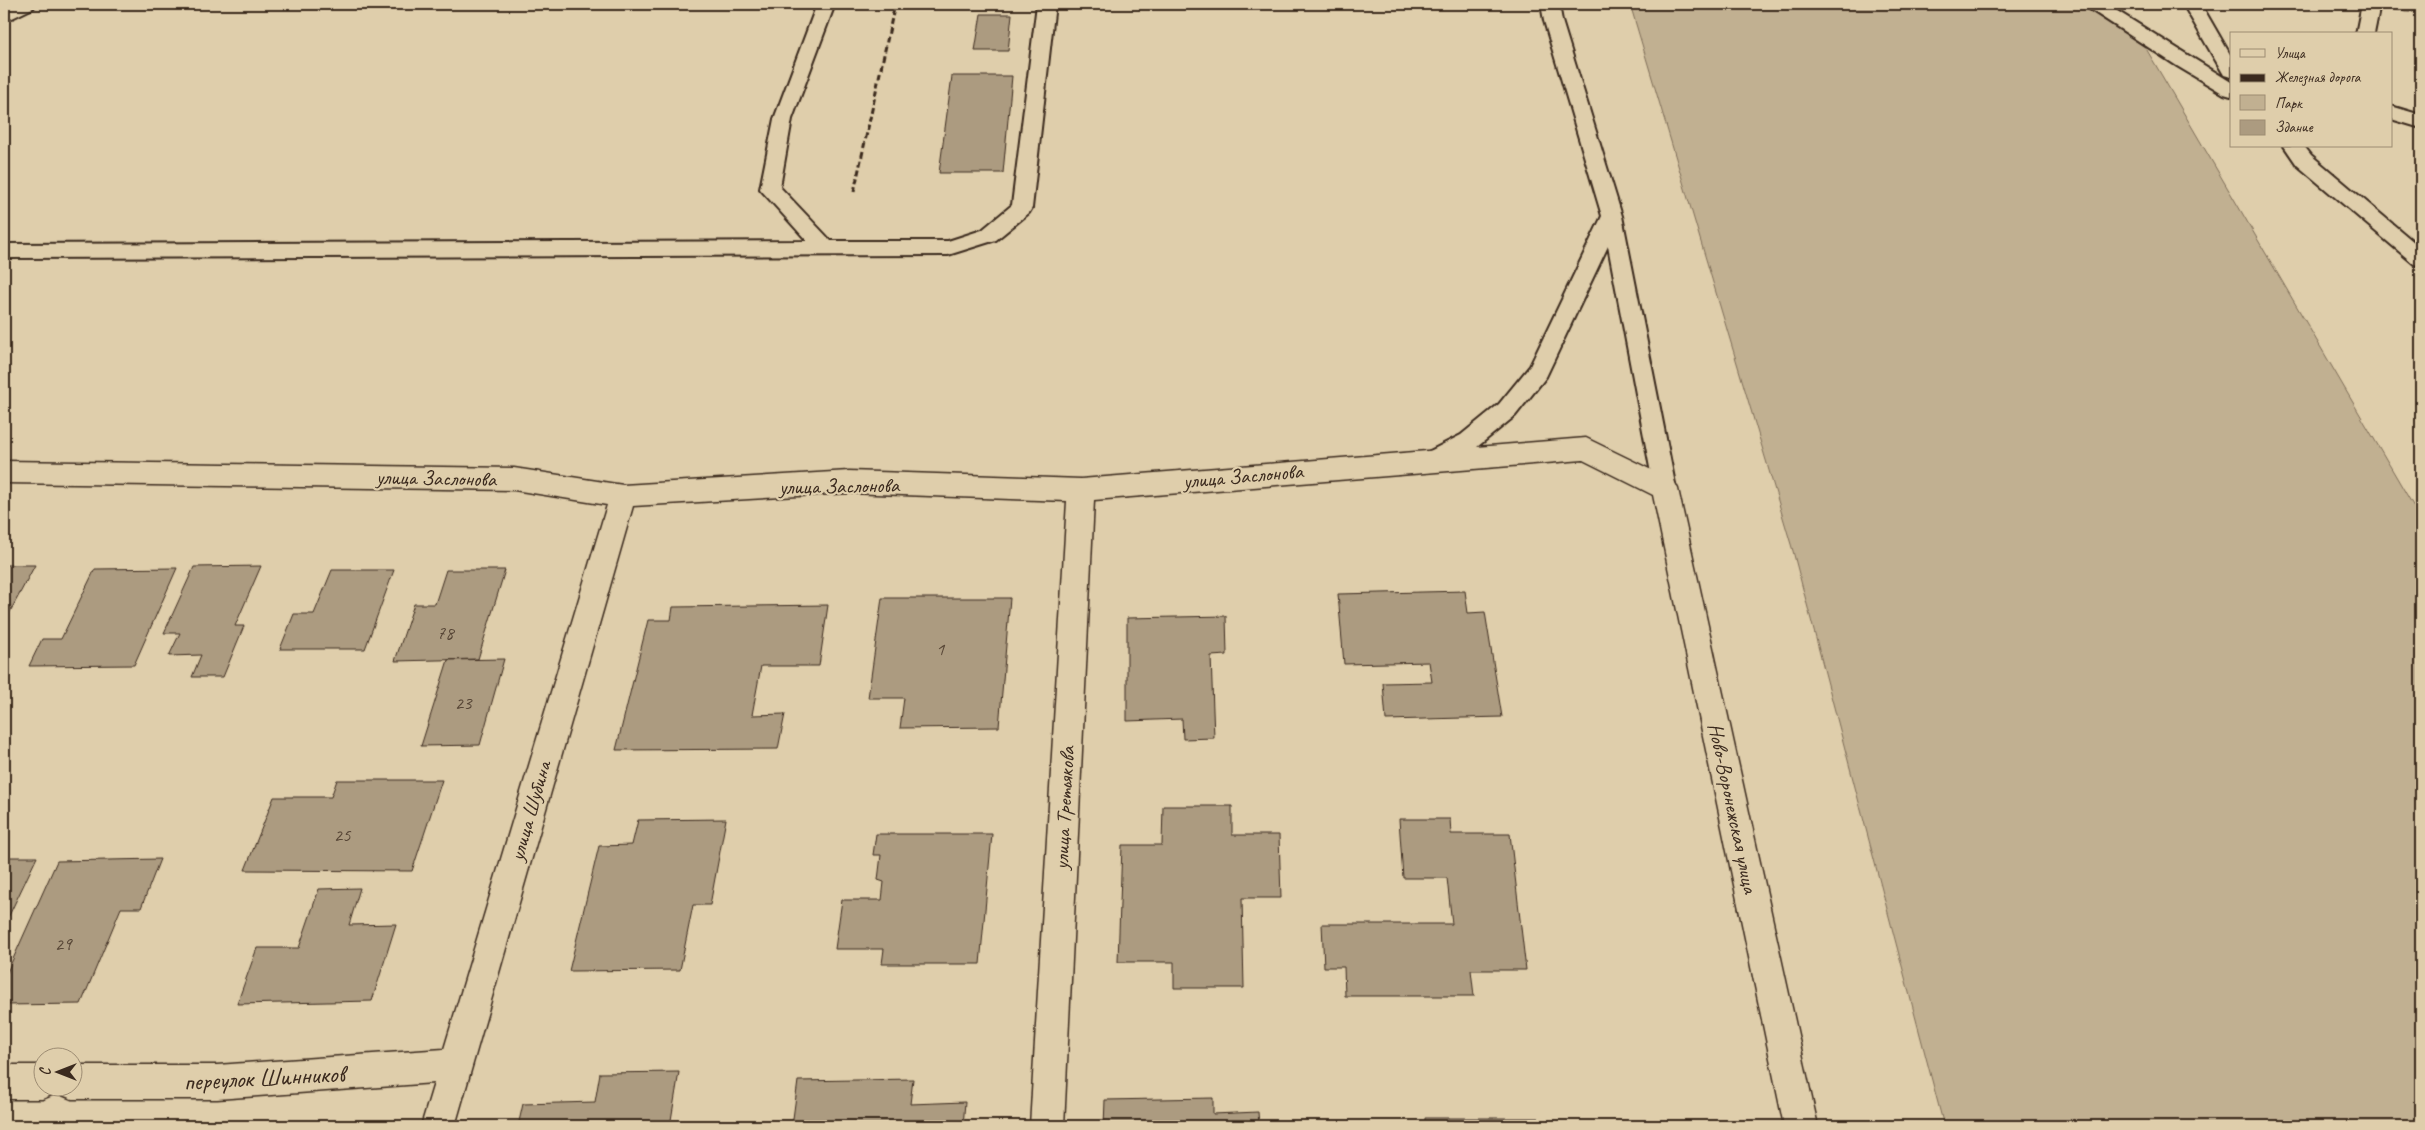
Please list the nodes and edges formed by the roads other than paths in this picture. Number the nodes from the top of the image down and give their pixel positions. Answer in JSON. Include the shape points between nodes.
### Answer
{"nodes":[{"id":1,"x":27,"y":4,"type":"edge"},
{"id":2,"x":826,"y":4,"type":"edge"},
{"id":3,"x":1046,"y":4,"type":"edge"},
{"id":4,"x":1550,"y":4,"type":"edge"},
{"id":5,"x":2094,"y":4,"type":"edge"},
{"id":6,"x":2192,"y":4,"type":"edge"},
{"id":7,"x":2371,"y":4,"type":"edge"},
{"id":8,"x":4,"y":16,"type":"edge"},
{"id":9,"x":2365,"y":32,"type":"edge"},
{"id":10,"x":2230,"y":69,"type":"edge"},
{"id":11,"x":2230,"y":89,"type":"edge"},
{"id":12,"x":2392,"y":112,"type":"edge"},
{"id":13,"x":2421,"y":122,"type":"edge"},
{"id":14,"x":2295,"y":148,"type":"edge"},
{"id":15,"x":1612,"y":216,"type":"junction"},
{"id":16,"x":826,"y":249,"type":"junction"},
{"id":17,"x":4,"y":251,"type":"edge"},
{"id":18,"x":2421,"y":259,"type":"edge"},
{"id":19,"x":1436,"y":459,"type":"junction"},
{"id":20,"x":4,"y":472,"type":"edge"},
{"id":21,"x":1664,"y":489,"type":"junction"},
{"id":22,"x":1081,"y":490,"type":"junction"},
{"id":23,"x":623,"y":496,"type":"junction"},
{"id":24,"x":454,"y":1065,"type":"junction"},
{"id":25,"x":4,"y":1082,"type":"edge"},
{"id":26,"x":32,"y":1082,"type":"edge"},
{"id":27,"x":82,"y":1082,"type":"edge"},
{"id":28,"x":438,"y":1126,"type":"edge"},
{"id":29,"x":1047,"y":1126,"type":"edge"},
{"id":30,"x":1801,"y":1126,"type":"edge"}],
"edges":[{"from":1,"to":8,"type":"lane"},
{"from":2,"to":16,"type":"lane","via":[[783,119],[770,189]]},
{"from":3,"to":16,"type":"lane","via":[[1022,208],[989,235],[948,248]]},
{"from":4,"to":15,"type":"lane"},
{"from":5,"to":11,"type":"lane"},
{"from":6,"to":10,"type":"lane"},
{"from":7,"to":9,"type":"lane"},
{"from":12,"to":13,"type":"lane"},
{"from":14,"to":18,"type":"lane","via":[[2304,160]]},
{"from":15,"to":19,"type":"lane","via":[[1538,371],[1507,410],[1469,441]]},
{"from":15,"to":21,"type":"lane"},
{"from":16,"to":17,"type":"lane"},
{"from":19,"to":21,"type":"street","name":"улица Заслонова","via":[[1586,449]]},
{"from":19,"to":22,"type":"street","name":"улица Заслонова"},
{"from":20,"to":23,"type":"street","name":"улица Заслонова","via":[[514,479]]},
{"from":21,"to":30,"type":"street","name":"Ново-Воронежская улица"},
{"from":22,"to":23,"type":"street","name":"улица Заслонова","via":[[849,482]]},
{"from":22,"to":29,"type":"street","name":"улица Третьякова"},
{"from":23,"to":24,"type":"street","name":"улица Шубина"},
{"from":24,"to":27,"type":"street","name":"переулок Шинников","via":[[217,1082]]},
{"from":24,"to":28,"type":"street","name":"улица Шубина"},
{"from":25,"to":26,"type":"street"}]}
